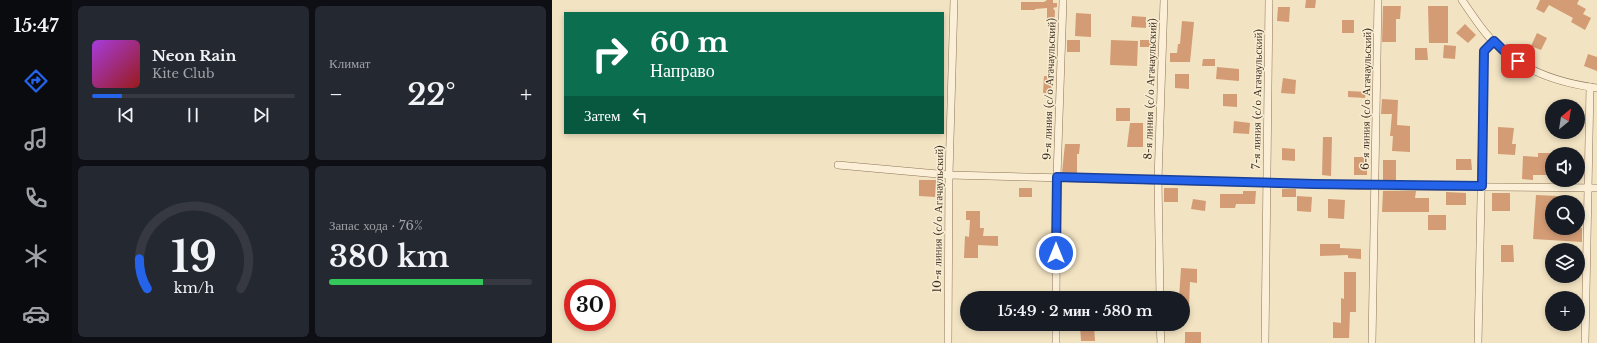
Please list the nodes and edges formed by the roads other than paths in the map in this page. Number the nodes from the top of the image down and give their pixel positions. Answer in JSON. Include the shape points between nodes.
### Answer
{"nodes":[{"id":1,"x":954,"y":0,"type":"edge"},
{"id":2,"x":1063,"y":0,"type":"edge"},
{"id":3,"x":1164,"y":0,"type":"edge"},
{"id":4,"x":1269,"y":0,"type":"edge"},
{"id":5,"x":1378,"y":0,"type":"edge"},
{"id":6,"x":1462,"y":0,"type":"edge"},
{"id":7,"x":1494,"y":41,"type":"junction"},
{"id":8,"x":1594,"y":87,"type":"edge"},
{"id":9,"x":838,"y":165,"type":"dead end"},
{"id":10,"x":949,"y":175,"type":"junction"},
{"id":11,"x":1057,"y":177,"type":"junction"},
{"id":12,"x":1158,"y":180,"type":"junction"},
{"id":13,"x":1267,"y":183,"type":"junction"},
{"id":14,"x":1376,"y":186,"type":"junction"},
{"id":15,"x":1482,"y":186,"type":"junction"},
{"id":16,"x":1589,"y":188,"type":"junction"},
{"id":17,"x":1597,"y":188,"type":"edge"},
{"id":18,"x":1056,"y":291,"type":"edge"},
{"id":19,"x":1160,"y":291,"type":"edge"},
{"id":20,"x":1056,"y":331,"type":"edge"},
{"id":21,"x":1160,"y":331,"type":"edge"},
{"id":22,"x":948,"y":343,"type":"edge"},
{"id":23,"x":1056,"y":343,"type":"edge"},
{"id":24,"x":1161,"y":343,"type":"edge"},
{"id":25,"x":1266,"y":343,"type":"edge"},
{"id":26,"x":1372,"y":343,"type":"edge"},
{"id":27,"x":1478,"y":343,"type":"edge"},
{"id":28,"x":1585,"y":343,"type":"edge"}],
"edges":[{"from":1,"to":10,"type":"street","name":"10-я линия (с/о Агачаульский)"},
{"from":2,"to":11,"type":"street","name":"9-я линия (с/о Агачаульский)"},
{"from":3,"to":12,"type":"street","name":"8-я линия (с/о Агачаульский)"},
{"from":4,"to":13,"type":"street","name":"7-я линия (с/о Агачаульский)"},
{"from":5,"to":14,"type":"street","name":"6-я линия (с/о Агачаульский)"},
{"from":6,"to":7,"type":"street"},
{"from":7,"to":8,"type":"street","via":[[1507,54],[1530,69],[1559,80]]},
{"from":7,"to":15,"type":"street","via":[[1484,51]]},
{"from":8,"to":16,"type":"street"},
{"from":9,"to":10,"type":"street"},
{"from":10,"to":11,"type":"street"},
{"from":10,"to":22,"type":"street","name":"10-я линия (с/о Агачаульский)"},
{"from":11,"to":12,"type":"street"},
{"from":11,"to":18,"type":"street","name":"9-я линия (с/о Агачаульский)"},
{"from":12,"to":13,"type":"street"},
{"from":12,"to":19,"type":"street","name":"8-я линия (с/о Агачаульский)"},
{"from":13,"to":14,"type":"street"},
{"from":13,"to":25,"type":"street","name":"7-я линия (с/о Агачаульский)"},
{"from":14,"to":15,"type":"street"},
{"from":14,"to":26,"type":"street","name":"6-я линия (с/о Агачаульский)"},
{"from":15,"to":16,"type":"street"},
{"from":15,"to":27,"type":"street"},
{"from":16,"to":17,"type":"street"},
{"from":16,"to":28,"type":"street"},
{"from":20,"to":23,"type":"street"},
{"from":21,"to":24,"type":"street"}]}
